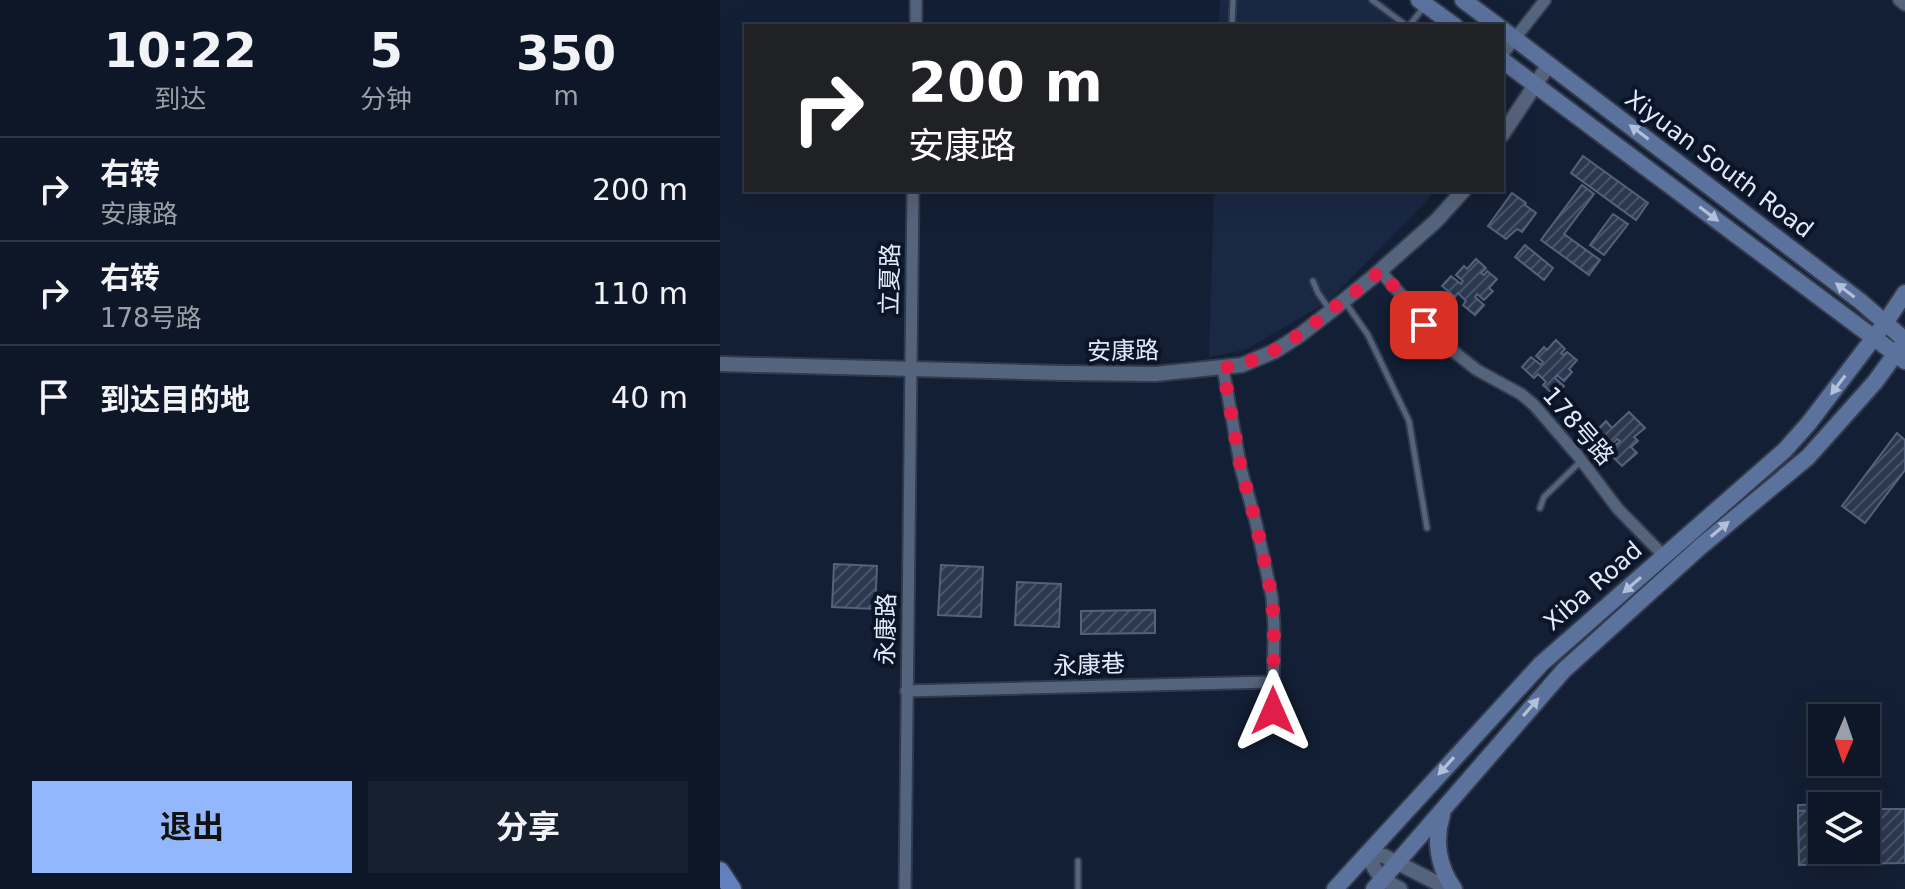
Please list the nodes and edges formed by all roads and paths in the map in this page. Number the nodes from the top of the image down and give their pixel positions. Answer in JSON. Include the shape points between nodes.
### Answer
{"nodes":[{"id":1,"x":916,"y":0,"type":"edge"},
{"id":2,"x":1233,"y":0,"type":"edge"},
{"id":3,"x":1372,"y":0,"type":"edge"},
{"id":4,"x":1463,"y":0,"type":"edge"},
{"id":5,"x":1545,"y":0,"type":"edge"},
{"id":6,"x":1899,"y":0,"type":"edge"},
{"id":7,"x":1422,"y":2,"type":"edge"},
{"id":8,"x":1905,"y":5,"type":"edge"},
{"id":9,"x":916,"y":24,"type":"edge"},
{"id":10,"x":1232,"y":24,"type":"edge"},
{"id":11,"x":1405,"y":24,"type":"edge"},
{"id":12,"x":1409,"y":24,"type":"edge"},
{"id":13,"x":1452,"y":24,"type":"edge"},
{"id":14,"x":1496,"y":24,"type":"edge"},
{"id":15,"x":1505,"y":31,"type":"edge"},
{"id":16,"x":1504,"y":60,"type":"edge"},
{"id":17,"x":1549,"y":64,"type":"junction"},
{"id":18,"x":1534,"y":84,"type":"junction"},
{"id":19,"x":1504,"y":132,"type":"edge"},
{"id":20,"x":913,"y":192,"type":"edge"},
{"id":21,"x":1462,"y":192,"type":"edge"},
{"id":22,"x":1380,"y":271,"type":"junction"},
{"id":23,"x":1313,"y":281,"type":"dead end"},
{"id":24,"x":1905,"y":293,"type":"edge"},
{"id":25,"x":1344,"y":300,"type":"junction"},
{"id":26,"x":1331,"y":311,"type":"junction"},
{"id":27,"x":1885,"y":323,"type":"junction"},
{"id":28,"x":1873,"y":336,"type":"junction"},
{"id":29,"x":1903,"y":349,"type":"edge"},
{"id":30,"x":720,"y":364,"type":"edge"},
{"id":31,"x":1223,"y":368,"type":"junction"},
{"id":32,"x":910,"y":369,"type":"junction"},
{"id":33,"x":1582,"y":461,"type":"junction"},
{"id":34,"x":1540,"y":508,"type":"dead end"},
{"id":35,"x":1427,"y":528,"type":"dead end"},
{"id":36,"x":1664,"y":556,"type":"junction"},
{"id":37,"x":1273,"y":682,"type":"junction"},
{"id":38,"x":906,"y":691,"type":"junction"},
{"id":39,"x":1273,"y":711,"type":"dead end"},
{"id":40,"x":1444,"y":809,"type":"junction"},
{"id":41,"x":1368,"y":854,"type":"junction"},
{"id":42,"x":1078,"y":861,"type":"dead end"},
{"id":43,"x":1398,"y":863,"type":"junction"},
{"id":44,"x":720,"y":871,"type":"edge"},
{"id":45,"x":1378,"y":884,"type":"edge"},
{"id":46,"x":732,"y":889,"type":"edge"},
{"id":47,"x":905,"y":889,"type":"edge"},
{"id":48,"x":1078,"y":889,"type":"edge"},
{"id":49,"x":1335,"y":889,"type":"edge"},
{"id":50,"x":1400,"y":889,"type":"edge"},
{"id":51,"x":1451,"y":889,"type":"edge"}],
"edges":[{"from":1,"to":9,"type":"street"},
{"from":2,"to":10,"type":"lane"},
{"from":3,"to":11,"type":"lane"},
{"from":4,"to":14,"type":"main road","name":"Xiyuan South Road"},
{"from":5,"to":15,"type":"street"},
{"from":6,"to":8,"type":"street"},
{"from":7,"to":12,"type":"lane"},
{"from":7,"to":13,"type":"main road"},
{"from":15,"to":17,"type":"main road","name":"Xiyuan South Road"},
{"from":16,"to":18,"type":"main road","name":"Xiyuan South Road"},
{"from":17,"to":18,"type":"street"},
{"from":27,"to":17,"type":"main road","name":"Xiyuan South Road","one_way":true},
{"from":18,"to":19,"type":"street"},
{"from":18,"to":28,"type":"main road","name":"Xiyuan South Road","one_way":true},
{"from":20,"to":32,"type":"street","name":"立夏路"},
{"from":21,"to":22,"type":"street","name":"安康路"},
{"from":22,"to":25,"type":"street","name":"安康路"},
{"from":22,"to":33,"type":"street","name":"178号路","via":[[1444,344],[1534,405]]},
{"from":23,"to":26,"type":"lane"},
{"from":24,"to":27,"type":"main road","name":"Xiba Road"},
{"from":25,"to":26,"type":"street","name":"安康路"},
{"from":25,"to":35,"type":"lane","via":[[1368,335],[1409,421]]},
{"from":26,"to":31,"type":"street","name":"安康路","via":[[1275,351]]},
{"from":27,"to":28,"type":"main road","name":"Xiba Road"},
{"from":27,"to":29,"type":"main road","name":"Xiyuan South Road"},
{"from":28,"to":29,"type":"main road","name":"Xiyuan South Road"},
{"from":28,"to":36,"type":"main road","name":"Xiba Road","one_way":true,"via":[[1785,450]]},
{"from":40,"to":29,"type":"main road","name":"Xiba Road","one_way":true,"via":[[1564,670],[1808,457]]},
{"from":30,"to":32,"type":"street","name":"安康路"},
{"from":31,"to":32,"type":"street","name":"安康路","via":[[1155,374]]},
{"from":31,"to":37,"type":"street","via":[[1270,587]]},
{"from":32,"to":38,"type":"street","name":"永康路"},
{"from":33,"to":34,"type":"lane","via":[[1544,497]]},
{"from":33,"to":36,"type":"street","name":"178号路","via":[[1618,509]]},
{"from":36,"to":41,"type":"main road","name":"Xiba Road","one_way":true,"via":[[1541,664]]},
{"from":37,"to":38,"type":"street","name":"永康巷"},
{"from":37,"to":39,"type":"street"},
{"from":38,"to":47,"type":"street","name":"永康路"},
{"from":40,"to":43,"type":"main road","name":"Xiba Road"},
{"from":40,"to":51,"type":"main road","via":[[1439,856]]},
{"from":41,"to":43,"type":"street"},
{"from":41,"to":45,"type":"street"},
{"from":41,"to":49,"type":"main road","name":"Xiba Road"},
{"from":42,"to":48,"type":"lane"},
{"from":43,"to":45,"type":"main road","name":"Xiba Road"},
{"from":43,"to":51,"type":"street"},
{"from":44,"to":46,"type":"main road"},
{"from":45,"to":50,"type":"street"}]}
